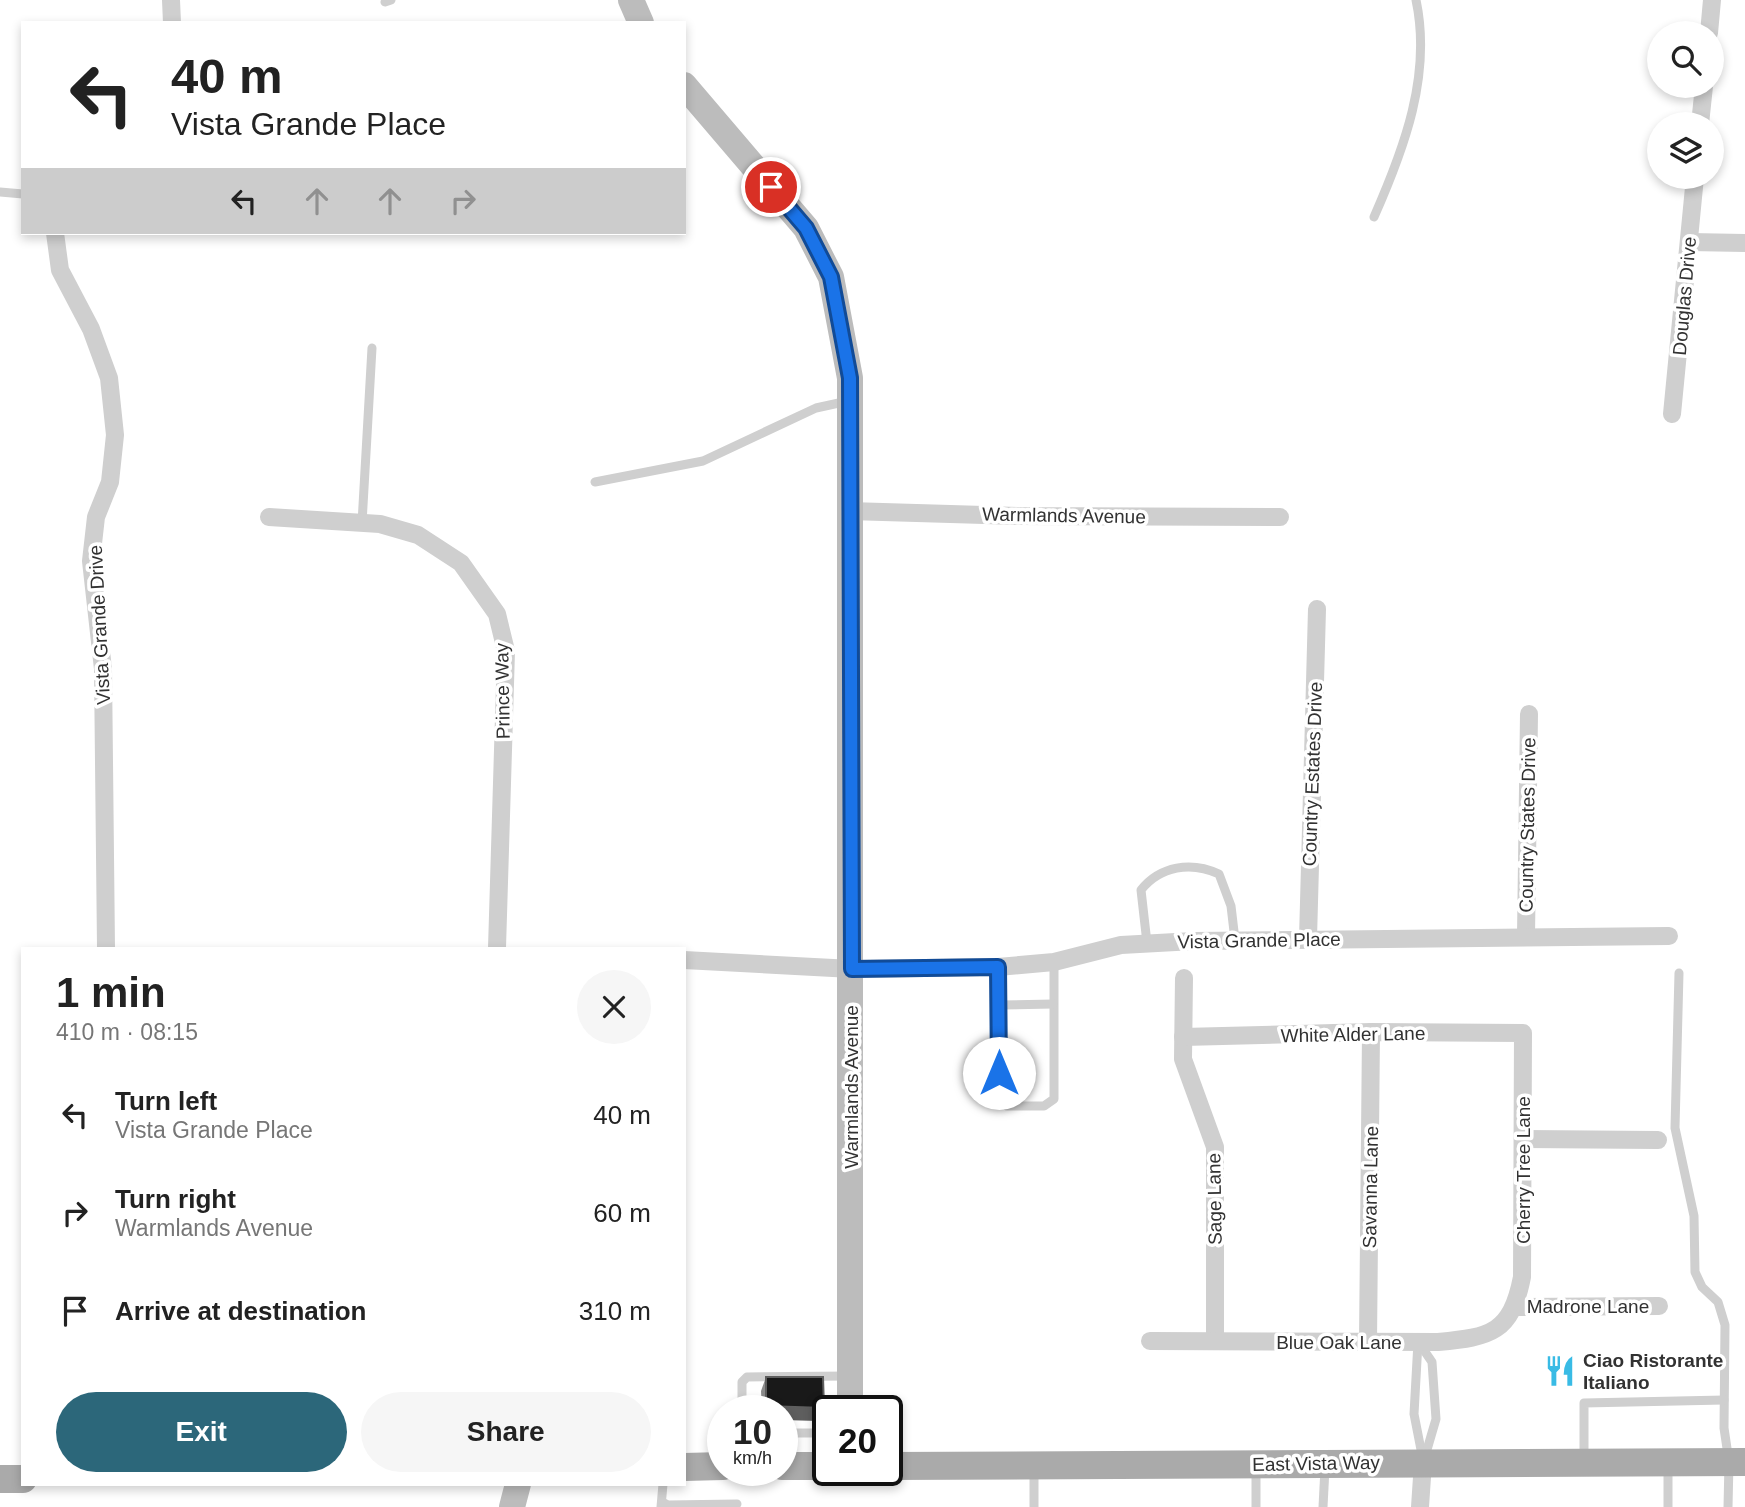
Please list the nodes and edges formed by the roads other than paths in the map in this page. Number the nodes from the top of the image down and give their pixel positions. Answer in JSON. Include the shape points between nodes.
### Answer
{"nodes":[{"id":1,"x":171,"y":0,"type":"edge"},
{"id":2,"x":631,"y":0,"type":"edge"},
{"id":3,"x":1416,"y":0,"type":"edge"},
{"id":4,"x":1712,"y":0,"type":"edge"},
{"id":5,"x":172,"y":21,"type":"edge"},
{"id":6,"x":640,"y":21,"type":"edge"},
{"id":7,"x":1710,"y":21,"type":"edge"},
{"id":8,"x":686,"y":87,"type":"edge"},
{"id":9,"x":1694,"y":189,"type":"edge"},
{"id":10,"x":0,"y":192,"type":"edge"},
{"id":11,"x":21,"y":194,"type":"edge"},
{"id":12,"x":1374,"y":217,"type":"dead end"},
{"id":13,"x":55,"y":235,"type":"edge"},
{"id":14,"x":1689,"y":242,"type":"junction"},
{"id":15,"x":1745,"y":243,"type":"edge"},
{"id":16,"x":372,"y":348,"type":"dead end"},
{"id":17,"x":850,"y":401,"type":"junction"},
{"id":18,"x":1672,"y":414,"type":"dead end"},
{"id":19,"x":595,"y":482,"type":"dead end"},
{"id":20,"x":849,"y":511,"type":"junction"},
{"id":21,"x":269,"y":517,"type":"dead end"},
{"id":22,"x":1280,"y":517,"type":"dead end"},
{"id":23,"x":362,"y":523,"type":"junction"},
{"id":24,"x":1317,"y":609,"type":"dead end"},
{"id":25,"x":1529,"y":714,"type":"dead end"},
{"id":26,"x":1526,"y":936,"type":"junction"},
{"id":27,"x":1669,"y":936,"type":"dead end"},
{"id":28,"x":1308,"y":939,"type":"junction"},
{"id":29,"x":1235,"y":940,"type":"junction"},
{"id":30,"x":1147,"y":943,"type":"junction"},
{"id":31,"x":106,"y":947,"type":"edge"},
{"id":32,"x":497,"y":947,"type":"edge"},
{"id":33,"x":686,"y":960,"type":"edge"},
{"id":34,"x":1054,"y":962,"type":"junction"},
{"id":35,"x":998,"y":967,"type":"junction"},
{"id":36,"x":852,"y":969,"type":"junction"},
{"id":37,"x":1679,"y":973,"type":"dead end"},
{"id":38,"x":1184,"y":978,"type":"dead end"},
{"id":39,"x":1053,"y":1004,"type":"junction"},
{"id":40,"x":999,"y":1005,"type":"junction"},
{"id":41,"x":1371,"y":1032,"type":"junction"},
{"id":42,"x":1523,"y":1033,"type":"joint"},
{"id":43,"x":1183,"y":1037,"type":"junction"},
{"id":44,"x":1523,"y":1139,"type":"junction"},
{"id":45,"x":1658,"y":1140,"type":"dead end"},
{"id":46,"x":1659,"y":1306,"type":"dead end"},
{"id":47,"x":1516,"y":1307,"type":"junction"},
{"id":48,"x":1150,"y":1341,"type":"dead end"},
{"id":49,"x":1215,"y":1341,"type":"junction"},
{"id":50,"x":1368,"y":1342,"type":"junction"},
{"id":51,"x":1418,"y":1342,"type":"junction"},
{"id":52,"x":850,"y":1376,"type":"junction"},
{"id":53,"x":742,"y":1395,"type":"edge"},
{"id":54,"x":850,"y":1395,"type":"edge"},
{"id":55,"x":1724,"y":1400,"type":"junction"},
{"id":56,"x":1325,"y":1462,"type":"junction"},
{"id":57,"x":1423,"y":1462,"type":"junction"},
{"id":58,"x":1584,"y":1462,"type":"junction"},
{"id":59,"x":1668,"y":1462,"type":"junction"},
{"id":60,"x":1737,"y":1462,"type":"edge"},
{"id":61,"x":1256,"y":1464,"type":"junction"},
{"id":62,"x":686,"y":1466,"type":"edge"},
{"id":63,"x":707,"y":1466,"type":"edge"},
{"id":64,"x":903,"y":1466,"type":"edge"},
{"id":65,"x":1034,"y":1466,"type":"junction"},
{"id":66,"x":0,"y":1479,"type":"edge"},
{"id":67,"x":21,"y":1479,"type":"edge"},
{"id":68,"x":517,"y":1486,"type":"edge"},
{"id":69,"x":663,"y":1486,"type":"edge"},
{"id":70,"x":662,"y":1504,"type":"edge"},
{"id":71,"x":737,"y":1504,"type":"dead end"},
{"id":72,"x":512,"y":1507,"type":"edge"},
{"id":73,"x":1034,"y":1507,"type":"edge"},
{"id":74,"x":1256,"y":1507,"type":"edge"},
{"id":75,"x":1323,"y":1507,"type":"edge"},
{"id":76,"x":1420,"y":1507,"type":"edge"},
{"id":77,"x":1668,"y":1507,"type":"edge"},
{"id":78,"x":1728,"y":1507,"type":"edge"}],
"edges":[{"from":1,"to":5,"type":"street"},
{"from":2,"to":6,"type":"street"},
{"from":3,"to":12,"type":"lane","via":[[1422,40],[1413,109]]},
{"from":4,"to":7,"type":"street"},
{"from":8,"to":17,"type":"street","name":"Warmlands Avenue","via":[[806,228],[838,301]]},
{"from":9,"to":14,"type":"street","name":"Douglas Drive"},
{"from":10,"to":11,"type":"lane"},
{"from":13,"to":31,"type":"street","name":"Vista Grande Drive","via":[[60,270],[92,328],[109,378],[116,435],[110,482],[96,517],[92,561],[103,669]]},
{"from":14,"to":15,"type":"street"},
{"from":14,"to":18,"type":"street","name":"Douglas Drive"},
{"from":16,"to":23,"type":"lane"},
{"from":17,"to":19,"type":"lane","via":[[816,408],[703,461]]},
{"from":17,"to":20,"type":"street","name":"Warmlands Avenue"},
{"from":20,"to":22,"type":"street","name":"Warmlands Avenue"},
{"from":20,"to":36,"type":"street","name":"Warmlands Avenue"},
{"from":21,"to":23,"type":"street","name":"Prince Way"},
{"from":23,"to":32,"type":"street","name":"Prince Way","via":[[418,536],[461,563],[497,614],[506,651]]},
{"from":24,"to":28,"type":"street","name":"Country Estates Drive"},
{"from":25,"to":26,"type":"street","name":"Country States Drive"},
{"from":26,"to":27,"type":"street","name":"Vista Grande Place"},
{"from":26,"to":28,"type":"street","name":"Vista Grande Place"},
{"from":28,"to":29,"type":"street","name":"Vista Grande Place"},
{"from":29,"to":30,"type":"street","name":"Vista Grande Place"},
{"from":29,"to":30,"type":"lane","via":[[1231,906],[1219,874],[1177,868],[1163,870],[1141,890]]},
{"from":30,"to":34,"type":"street","name":"Vista Grande Place"},
{"from":33,"to":36,"type":"street"},
{"from":34,"to":35,"type":"street","name":"Vista Grande Place"},
{"from":34,"to":39,"type":"lane"},
{"from":35,"to":36,"type":"street","name":"Vista Grande Place"},
{"from":35,"to":40,"type":"lane"},
{"from":36,"to":52,"type":"street","name":"Warmlands Avenue"},
{"from":37,"to":55,"type":"lane","via":[[1675,1128],[1695,1216],[1695,1272],[1702,1287],[1718,1302],[1725,1325]]},
{"from":38,"to":43,"type":"street","name":"Sage Lane"},
{"from":39,"to":40,"type":"lane"},
{"from":39,"to":40,"type":"lane","via":[[1054,1100],[1044,1106],[1007,1106],[999,1098]]},
{"from":41,"to":42,"type":"street","name":"White Alder Lane"},
{"from":41,"to":43,"type":"street","name":"White Alder Lane"},
{"from":41,"to":50,"type":"street","name":"Savanna Lane"},
{"from":42,"to":44,"type":"street","name":"Cherry Tree Lane"},
{"from":43,"to":49,"type":"street","name":"Sage Lane","via":[[1183,1059],[1215,1147]]},
{"from":44,"to":45,"type":"street"},
{"from":44,"to":47,"type":"street","name":"Cherry Tree Lane","via":[[1522,1277]]},
{"from":46,"to":47,"type":"street","name":"Madrone Lane"},
{"from":47,"to":51,"type":"street","name":"Blue Oak Lane","via":[[1504,1323],[1479,1338]]},
{"from":48,"to":49,"type":"street","name":"Blue Oak Lane"},
{"from":49,"to":50,"type":"street","name":"Blue Oak Lane"},
{"from":50,"to":51,"type":"street","name":"Blue Oak Lane"},
{"from":51,"to":57,"type":"lane","via":[[1414,1414]]},
{"from":51,"to":57,"type":"lane","via":[[1432,1362],[1436,1419]]},
{"from":52,"to":53,"type":"lane","via":[[747,1377]]},
{"from":52,"to":54,"type":"street","name":"Warmlands Avenue"},
{"from":55,"to":58,"type":"lane","via":[[1584,1403]]},
{"from":55,"to":60,"type":"lane","via":[[1724,1429]]},
{"from":56,"to":57,"type":"main road","name":"East Vista Way"},
{"from":56,"to":61,"type":"main road","name":"East Vista Way"},
{"from":56,"to":75,"type":"lane"},
{"from":57,"to":58,"type":"main road","name":"East Vista Way"},
{"from":57,"to":76,"type":"street"},
{"from":58,"to":59,"type":"main road","name":"East Vista Way"},
{"from":59,"to":60,"type":"main road","name":"East Vista Way"},
{"from":59,"to":77,"type":"lane"},
{"from":60,"to":78,"type":"lane"},
{"from":61,"to":65,"type":"main road","name":"East Vista Way"},
{"from":61,"to":74,"type":"lane"},
{"from":62,"to":63,"type":"main road"},
{"from":64,"to":65,"type":"main road","name":"East Vista Way"},
{"from":65,"to":73,"type":"lane"},
{"from":66,"to":67,"type":"main road"},
{"from":68,"to":72,"type":"street"},
{"from":69,"to":70,"type":"lane"},
{"from":70,"to":71,"type":"lane"}]}
